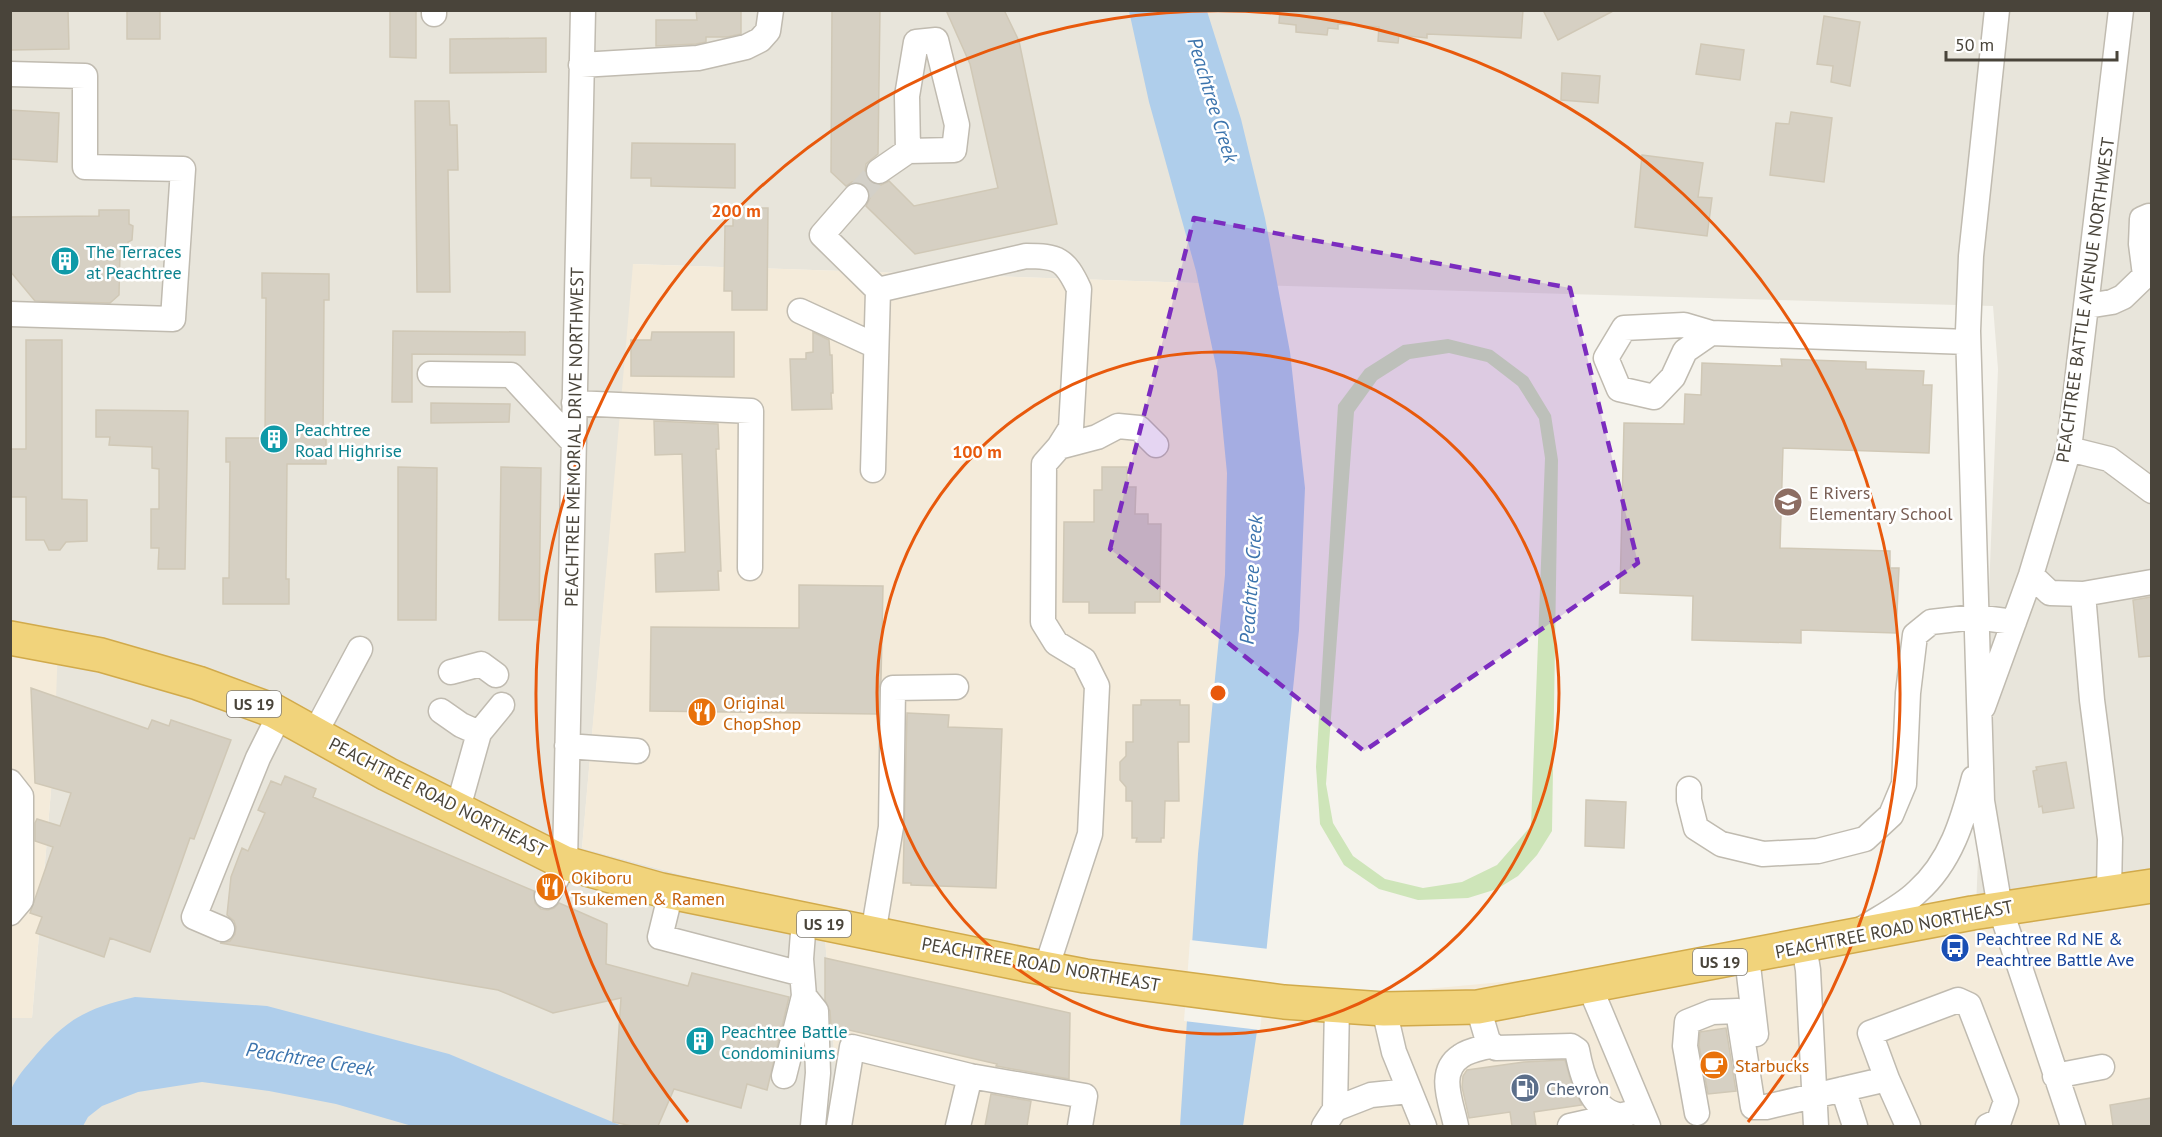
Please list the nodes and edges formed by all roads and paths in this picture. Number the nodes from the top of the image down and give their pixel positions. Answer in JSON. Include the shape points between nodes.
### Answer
{"nodes":[{"id":1,"x":583,"y":10,"type":"edge"},
{"id":2,"x":771,"y":10,"type":"edge"},
{"id":3,"x":1997,"y":10,"type":"edge"},
{"id":4,"x":2121,"y":10,"type":"edge"},
{"id":5,"x":581,"y":65,"type":"junction"},
{"id":6,"x":10,"y":74,"type":"edge"},
{"id":7,"x":908,"y":151,"type":"dead end"},
{"id":8,"x":879,"y":171,"type":"tunnel mouth"},
{"id":9,"x":856,"y":196,"type":"tunnel mouth"},
{"id":10,"x":2151,"y":217,"type":"edge"},
{"id":11,"x":2148,"y":272,"type":"edge"},
{"id":12,"x":878,"y":290,"type":"junction"},
{"id":13,"x":2087,"y":306,"type":"junction"},
{"id":14,"x":800,"y":311,"type":"dead end"},
{"id":15,"x":10,"y":314,"type":"edge"},
{"id":16,"x":1711,"y":333,"type":"dead end"},
{"id":17,"x":1968,"y":342,"type":"junction"},
{"id":18,"x":876,"y":346,"type":"junction"},
{"id":19,"x":430,"y":374,"type":"dead end"},
{"id":20,"x":574,"y":403,"type":"junction"},
{"id":21,"x":574,"y":443,"type":"junction"},
{"id":22,"x":1156,"y":445,"type":"dead end"},
{"id":23,"x":1059,"y":447,"type":"junction"},
{"id":24,"x":2069,"y":449,"type":"junction"},
{"id":25,"x":873,"y":470,"type":"dead end"},
{"id":26,"x":2151,"y":491,"type":"edge"},
{"id":27,"x":750,"y":568,"type":"dead end"},
{"id":28,"x":2031,"y":575,"type":"junction"},
{"id":29,"x":2151,"y":582,"type":"edge"},
{"id":30,"x":2083,"y":594,"type":"junction"},
{"id":31,"x":1975,"y":617,"type":"junction"},
{"id":32,"x":2014,"y":622,"type":"junction"},
{"id":33,"x":10,"y":638,"type":"edge"},
{"id":34,"x":360,"y":649,"type":"dead end"},
{"id":35,"x":451,"y":672,"type":"dead end"},
{"id":36,"x":496,"y":675,"type":"dead end"},
{"id":37,"x":956,"y":687,"type":"dead end"},
{"id":38,"x":502,"y":705,"type":"dead end"},
{"id":39,"x":441,"y":711,"type":"dead end"},
{"id":40,"x":280,"y":714,"type":"junction"},
{"id":41,"x":1978,"y":721,"type":"junction"},
{"id":42,"x":315,"y":733,"type":"junction"},
{"id":43,"x":479,"y":733,"type":"junction"},
{"id":44,"x":567,"y":746,"type":"junction"},
{"id":45,"x":638,"y":751,"type":"dead end"},
{"id":46,"x":1980,"y":756,"type":"junction"},
{"id":47,"x":10,"y":782,"type":"edge"},
{"id":48,"x":1689,"y":789,"type":"dead end"},
{"id":49,"x":458,"y":808,"type":"junction"},
{"id":50,"x":565,"y":863,"type":"junction"},
{"id":51,"x":2151,"y":886,"type":"edge"},
{"id":52,"x":671,"y":892,"type":"junction"},
{"id":53,"x":2109,"y":892,"type":"junction"},
{"id":54,"x":547,"y":896,"type":"dead end"},
{"id":55,"x":2000,"y":908,"type":"junction"},
{"id":56,"x":10,"y":913,"type":"edge"},
{"id":57,"x":804,"y":920,"type":"junction"},
{"id":58,"x":222,"y":929,"type":"dead end"},
{"id":59,"x":873,"y":934,"type":"junction"},
{"id":60,"x":1851,"y":936,"type":"junction"},
{"id":61,"x":1804,"y":946,"type":"junction"},
{"id":62,"x":1747,"y":957,"type":"junction"},
{"id":63,"x":1046,"y":969,"type":"junction"},
{"id":64,"x":803,"y":985,"type":"junction"},
{"id":65,"x":1589,"y":985,"type":"junction"},
{"id":66,"x":1337,"y":1005,"type":"junction"},
{"id":67,"x":1478,"y":1007,"type":"junction"},
{"id":68,"x":1384,"y":1009,"type":"junction"},
{"id":69,"x":1492,"y":1045,"type":"junction"},
{"id":70,"x":2102,"y":1067,"type":"dead end"},
{"id":71,"x":784,"y":1076,"type":"dead end"},
{"id":72,"x":970,"y":1076,"type":"junction"},
{"id":73,"x":2055,"y":1076,"type":"junction"},
{"id":74,"x":1887,"y":1079,"type":"junction"},
{"id":75,"x":1843,"y":1089,"type":"junction"},
{"id":76,"x":1409,"y":1091,"type":"junction"},
{"id":77,"x":1813,"y":1095,"type":"junction"},
{"id":78,"x":1760,"y":1107,"type":"junction"},
{"id":79,"x":1697,"y":1113,"type":"dead end"},
{"id":80,"x":1636,"y":1117,"type":"edge"},
{"id":81,"x":1330,"y":1118,"type":"edge"},
{"id":82,"x":813,"y":1126,"type":"edge"},
{"id":83,"x":839,"y":1126,"type":"edge"},
{"id":84,"x":958,"y":1126,"type":"edge"},
{"id":85,"x":1080,"y":1126,"type":"edge"},
{"id":86,"x":1424,"y":1126,"type":"edge"},
{"id":87,"x":1456,"y":1126,"type":"edge"},
{"id":88,"x":1570,"y":1126,"type":"edge"},
{"id":89,"x":1816,"y":1126,"type":"edge"},
{"id":90,"x":1855,"y":1126,"type":"edge"},
{"id":91,"x":1908,"y":1126,"type":"edge"},
{"id":92,"x":1988,"y":1126,"type":"edge"},
{"id":93,"x":2073,"y":1126,"type":"edge"}],
"edges":[{"from":1,"to":5,"type":"street","name":"PEACHTREE MEMORIAL DRIVE NORTHWEST"},
{"from":2,"to":5,"type":"street","via":[[768,31],[746,47],[698,58]]},
{"from":3,"to":17,"type":"street","name":"PEACHTREE BATTLE AVENUE NORTHWEST","via":[[1971,256]]},
{"from":4,"to":13,"type":"street","name":"PEACHTREE BATTLE AVENUE NORTHWEST"},
{"from":5,"to":20,"type":"street","name":"PEACHTREE MEMORIAL DRIVE NORTHWEST"},
{"from":6,"to":15,"type":"street","via":[[85,76],[86,167],[183,169],[173,319]]},
{"from":7,"to":8,"type":"street"},
{"from":9,"to":12,"type":"street","via":[[822,236]]},
{"from":10,"to":11,"type":"street","via":[[2142,219],[2141,244]]},
{"from":11,"to":13,"type":"street","via":[[2122,297]]},
{"from":12,"to":18,"type":"street"},
{"from":12,"to":23,"type":"street","via":[[1026,256],[1049,256],[1069,268],[1079,289],[1071,428]]},
{"from":13,"to":24,"type":"street","name":"PEACHTREE BATTLE AVENUE NORTHWEST"},
{"from":14,"to":18,"type":"street"},
{"from":16,"to":17,"type":"street"},
{"from":17,"to":31,"type":"street","name":"PEACHTREE BATTLE AVENUE NORTHWEST"},
{"from":18,"to":25,"type":"street"},
{"from":19,"to":21,"type":"street","via":[[511,375]]},
{"from":20,"to":21,"type":"street","name":"PEACHTREE MEMORIAL DRIVE NORTHWEST"},
{"from":20,"to":27,"type":"street","via":[[751,411]]},
{"from":21,"to":44,"type":"street","name":"PEACHTREE MEMORIAL DRIVE NORTHWEST"},
{"from":22,"to":23,"type":"street","via":[[1139,428],[1118,426],[1097,437]]},
{"from":23,"to":63,"type":"street","via":[[1044,464],[1043,622],[1056,643],[1084,660],[1097,686],[1090,834]]},
{"from":24,"to":26,"type":"street","via":[[2109,459]]},
{"from":24,"to":28,"type":"street","name":"PEACHTREE BATTLE AVENUE NORTHWEST"},
{"from":28,"to":30,"type":"street","via":[[2050,593]]},
{"from":28,"to":32,"type":"street","name":"PEACHTREE BATTLE AVENUE NORTHWEST"},
{"from":29,"to":30,"type":"street"},
{"from":30,"to":53,"type":"street","via":[[2110,839]]},
{"from":31,"to":32,"type":"street"},
{"from":31,"to":41,"type":"street","name":"PEACHTREE BATTLE AVENUE NORTHWEST"},
{"from":31,"to":48,"type":"street","via":[[1931,622],[1915,635],[1904,784],[1891,814],[1865,839],[1818,851],[1763,854],[1721,844],[1696,828]]},
{"from":32,"to":41,"type":"street","name":"PEACHTREE BATTLE AVENUE NORTHWEST"},
{"from":33,"to":40,"type":"highway","name":"PEACHTREE ROAD NORTHEAST","number":"US 19","via":[[101,655],[198,683]]},
{"from":34,"to":42,"type":"street"},
{"from":35,"to":36,"type":"street","via":[[481,664]]},
{"from":37,"to":59,"type":"street","via":[[894,688],[891,827]]},
{"from":38,"to":43,"type":"street"},
{"from":39,"to":43,"type":"street"},
{"from":40,"to":42,"type":"highway","name":"PEACHTREE ROAD NORTHEAST","number":"US 19"},
{"from":40,"to":58,"type":"street","via":[[258,758],[194,917]]},
{"from":41,"to":46,"type":"street","name":"PEACHTREE BATTLE AVENUE NORTHWEST"},
{"from":42,"to":49,"type":"highway","name":"PEACHTREE ROAD NORTHEAST","number":"US 19"},
{"from":43,"to":49,"type":"street"},
{"from":44,"to":45,"type":"street"},
{"from":44,"to":50,"type":"street","name":"PEACHTREE MEMORIAL DRIVE NORTHWEST"},
{"from":46,"to":55,"type":"street","name":"PEACHTREE BATTLE AVENUE NORTHWEST","via":[[1982,801]]},
{"from":46,"to":60,"type":"street","name":"PEACHTREE BATTLE AVENUE NORTHWEST","via":[[1963,822],[1947,856],[1917,892]]},
{"from":47,"to":56,"type":"street","via":[[21,796],[21,900]]},
{"from":49,"to":50,"type":"highway","name":"PEACHTREE ROAD NORTHEAST","number":"US 19"},
{"from":50,"to":52,"type":"highway","name":"PEACHTREE ROAD NORTHEAST","number":"US 19"},
{"from":50,"to":54,"type":"street"},
{"from":51,"to":53,"type":"highway","name":"PEACHTREE ROAD NORTHEAST","number":"US 19"},
{"from":52,"to":57,"type":"highway","name":"PEACHTREE ROAD NORTHEAST","number":"US 19"},
{"from":52,"to":64,"type":"street","via":[[660,937]]},
{"from":53,"to":55,"type":"highway","name":"PEACHTREE ROAD NORTHEAST","number":"US 19"},
{"from":55,"to":60,"type":"highway","name":"PEACHTREE ROAD NORTHEAST","number":"US 19"},
{"from":55,"to":73,"type":"street","name":"PEACHTREE BATTLE AVENUE NORTHWEST"},
{"from":57,"to":59,"type":"highway","name":"PEACHTREE ROAD NORTHEAST","number":"US 19"},
{"from":57,"to":64,"type":"street"},
{"from":59,"to":63,"type":"highway","name":"PEACHTREE ROAD NORTHEAST","number":"US 19"},
{"from":60,"to":61,"type":"highway","name":"PEACHTREE ROAD NORTHEAST","number":"US 19"},
{"from":61,"to":62,"type":"highway","name":"PEACHTREE ROAD NORTHEAST","number":"US 19"},
{"from":61,"to":77,"type":"street"},
{"from":62,"to":65,"type":"highway","name":"PEACHTREE ROAD NORTHEAST","number":"US 19"},
{"from":62,"to":78,"type":"street"},
{"from":63,"to":66,"type":"highway","name":"PEACHTREE ROAD NORTHEAST","number":"US 19","via":[[1284,1002]]},
{"from":64,"to":71,"type":"street"},
{"from":64,"to":82,"type":"street","via":[[816,1011],[818,1073]]},
{"from":65,"to":67,"type":"highway","name":"PEACHTREE ROAD NORTHEAST","number":"US 19"},
{"from":65,"to":80,"type":"street"},
{"from":66,"to":68,"type":"highway","name":"PEACHTREE ROAD NORTHEAST","number":"US 19"},
{"from":66,"to":81,"type":"street"},
{"from":67,"to":68,"type":"highway","name":"PEACHTREE ROAD NORTHEAST","number":"US 19"},
{"from":67,"to":69,"type":"street"},
{"from":68,"to":76,"type":"street"},
{"from":69,"to":80,"type":"street","via":[[1571,1046],[1577,1050],[1591,1094],[1605,1109]]},
{"from":69,"to":87,"type":"street","via":[[1461,1056],[1450,1068],[1446,1089]]},
{"from":70,"to":73,"type":"street"},
{"from":72,"to":83,"type":"street","via":[[852,1047]]},
{"from":72,"to":84,"type":"street"},
{"from":72,"to":85,"type":"street","via":[[1085,1096]]},
{"from":73,"to":93,"type":"street","name":"PEACHTREE BATTLE AVENUE NORTHWEST"},
{"from":74,"to":75,"type":"street"},
{"from":74,"to":91,"type":"street"},
{"from":74,"to":92,"type":"street","via":[[1876,1030],[1950,1002],[1958,1000],[1969,1005],[2006,1101],[1999,1121]]},
{"from":75,"to":77,"type":"street"},
{"from":75,"to":90,"type":"street"},
{"from":76,"to":81,"type":"street","via":[[1371,1095]]},
{"from":76,"to":86,"type":"street"},
{"from":77,"to":78,"type":"street"},
{"from":77,"to":89,"type":"street"},
{"from":78,"to":79,"type":"street","via":[[1738,1011],[1712,1012],[1687,1022],[1685,1046]]},
{"from":80,"to":88,"type":"street"}]}
